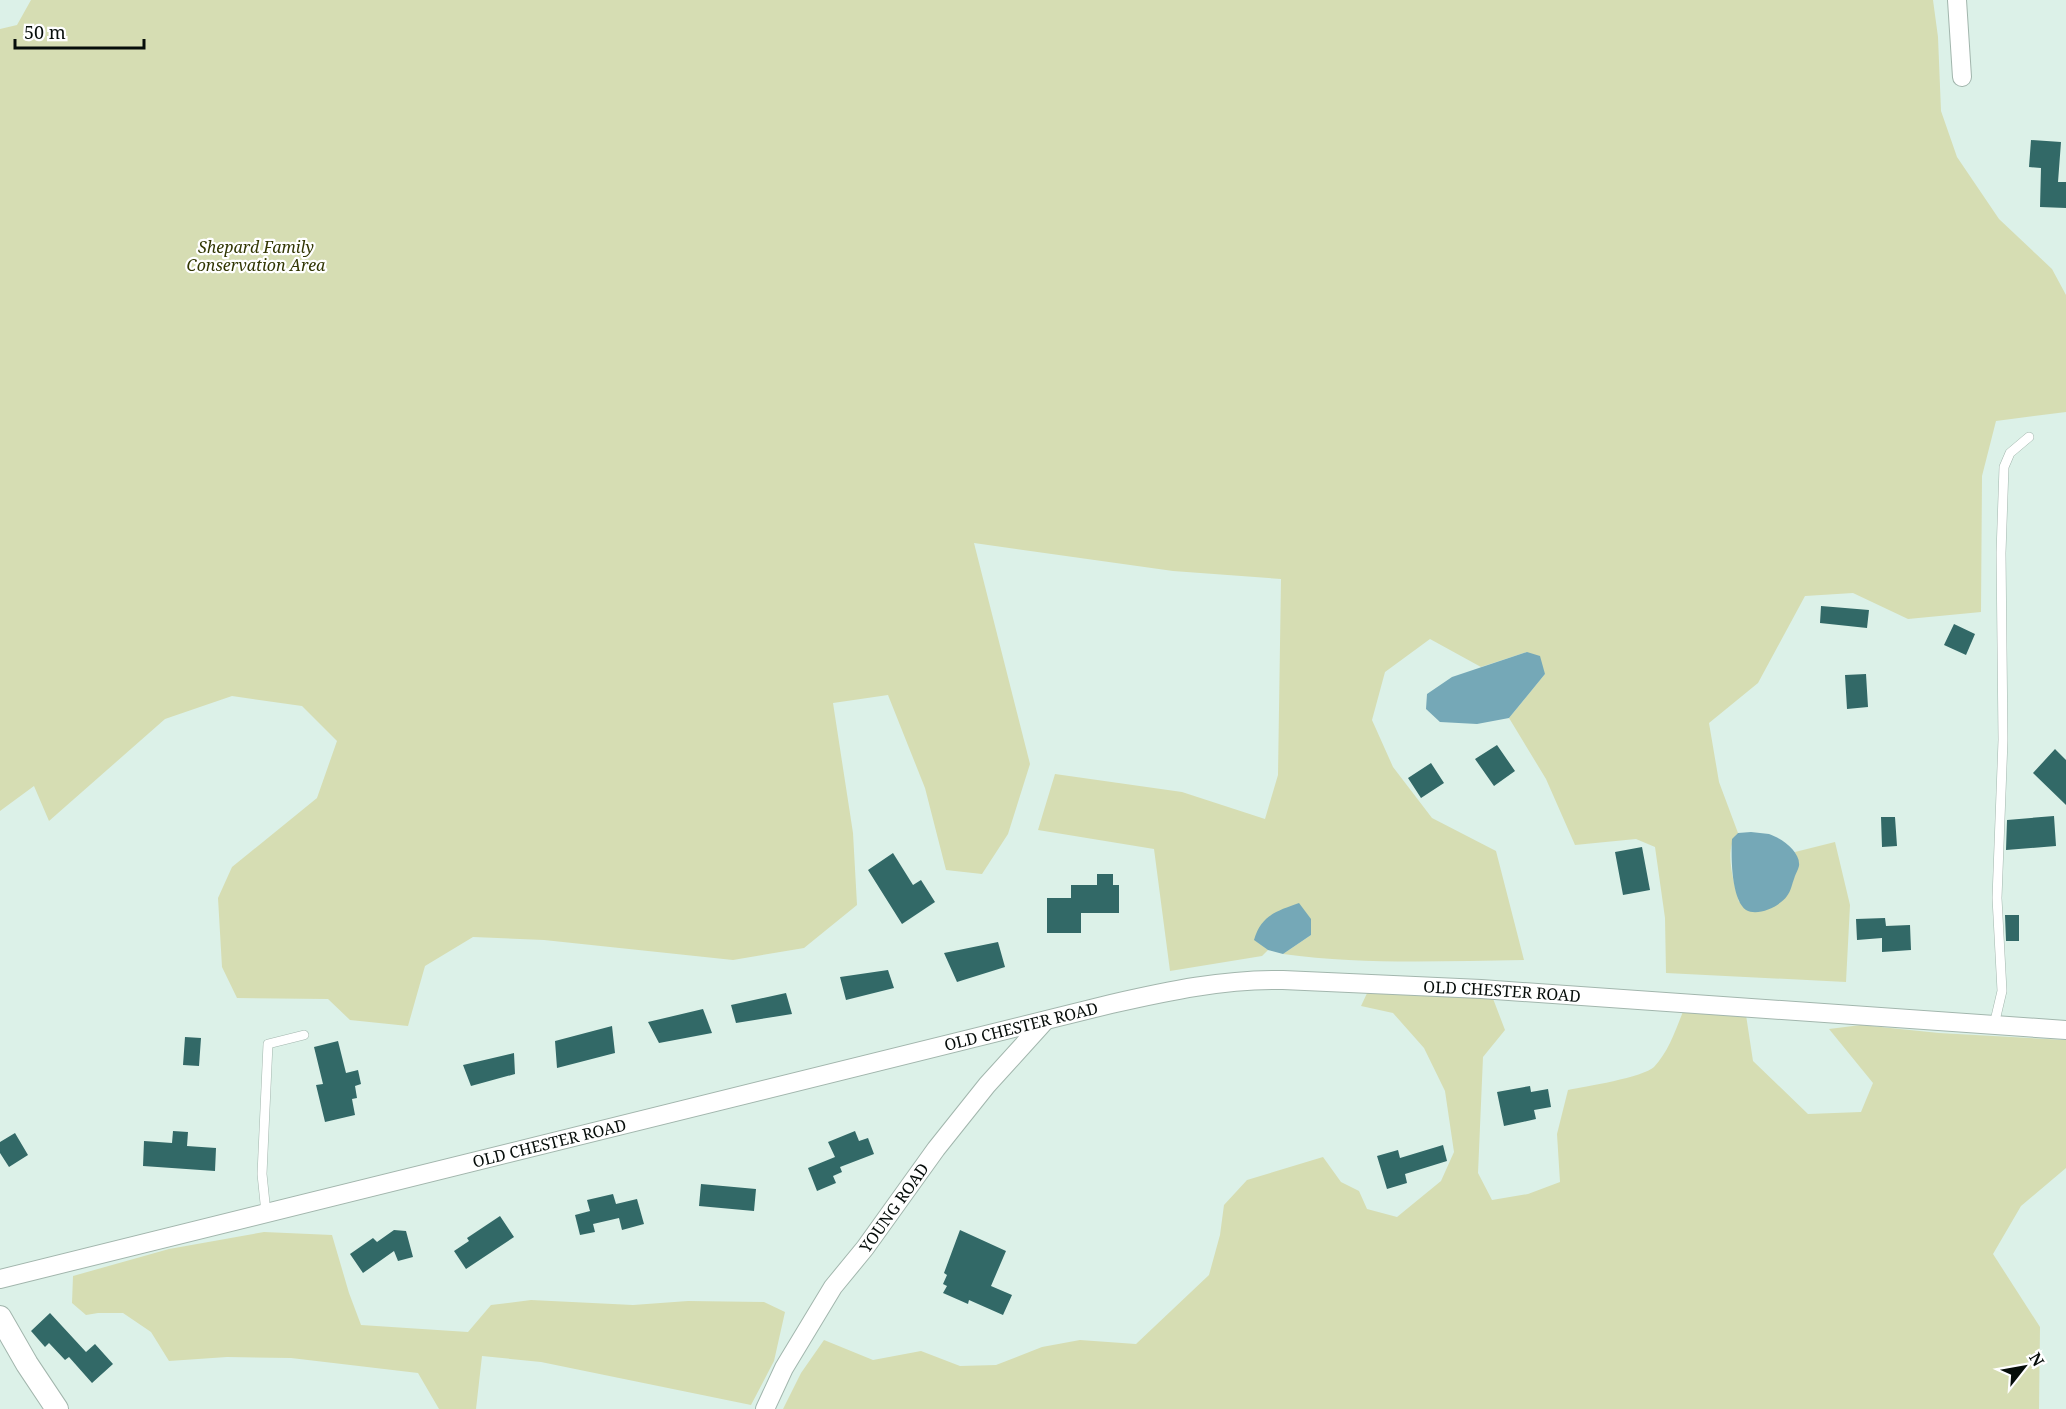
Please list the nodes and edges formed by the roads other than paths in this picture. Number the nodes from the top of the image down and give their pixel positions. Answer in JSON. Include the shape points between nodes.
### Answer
{"nodes":[{"id":1,"x":1957,"y":0,"type":"edge"},
{"id":2,"x":1962,"y":77,"type":"dead end"},
{"id":3,"x":2029,"y":437,"type":"dead end"},
{"id":4,"x":1045,"y":1021,"type":"junction"},
{"id":5,"x":1994,"y":1025,"type":"junction"},
{"id":6,"x":2066,"y":1030,"type":"edge"},
{"id":7,"x":304,"y":1035,"type":"dead end"},
{"id":8,"x":266,"y":1213,"type":"junction"},
{"id":9,"x":0,"y":1279,"type":"edge"},
{"id":10,"x":0,"y":1317,"type":"edge"},
{"id":11,"x":57,"y":1409,"type":"edge"},
{"id":12,"x":765,"y":1409,"type":"edge"}],
"edges":[{"from":1,"to":2,"type":"street"},
{"from":3,"to":5,"type":"lane","via":[[2010,453],[2004,467],[2003,740],[1997,898],[2002,991]]},
{"from":4,"to":5,"type":"street","name":"OLD CHESTER ROAD","via":[[1182,988],[1254,979],[1481,989]]},
{"from":4,"to":8,"type":"street","name":"OLD CHESTER ROAD"},
{"from":4,"to":12,"type":"street","name":"YOUNG ROAD","via":[[987,1084],[833,1287],[784,1368]]},
{"from":5,"to":6,"type":"street","name":"OLD CHESTER ROAD"},
{"from":7,"to":8,"type":"lane","via":[[268,1044],[262,1174]]},
{"from":8,"to":9,"type":"street","name":"OLD CHESTER ROAD"},
{"from":10,"to":11,"type":"street"}]}
